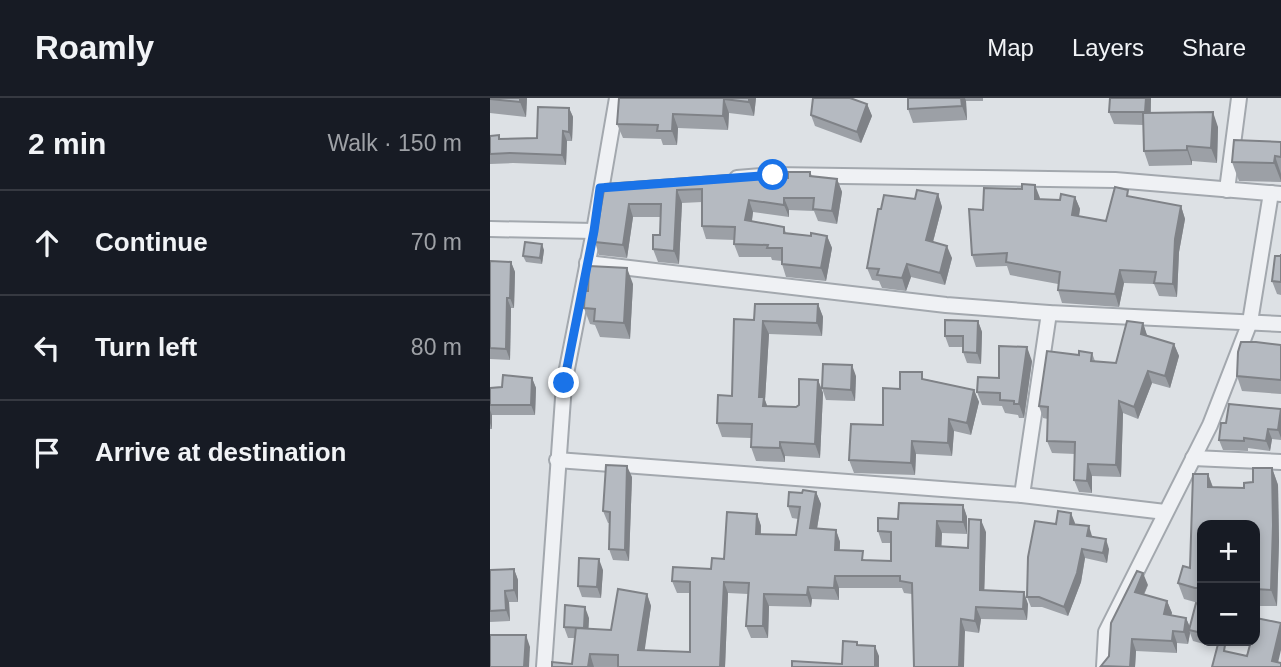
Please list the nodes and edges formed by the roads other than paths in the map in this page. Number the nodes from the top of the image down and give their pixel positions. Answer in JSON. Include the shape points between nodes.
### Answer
{"nodes":[{"id":1,"x":617,"y":98,"type":"edge"},
{"id":2,"x":1240,"y":98,"type":"edge"},
{"id":3,"x":719,"y":179,"type":"edge"},
{"id":4,"x":1227,"y":190,"type":"junction"},
{"id":5,"x":1276,"y":194,"type":"edge"},
{"id":6,"x":490,"y":229,"type":"edge"},
{"id":7,"x":594,"y":231,"type":"junction"},
{"id":8,"x":587,"y":263,"type":"junction"},
{"id":9,"x":1049,"y":313,"type":"junction"},
{"id":10,"x":1250,"y":322,"type":"junction"},
{"id":11,"x":1281,"y":324,"type":"edge"},
{"id":12,"x":1193,"y":458,"type":"junction"},
{"id":13,"x":557,"y":460,"type":"junction"},
{"id":14,"x":1281,"y":462,"type":"edge"},
{"id":15,"x":1022,"y":495,"type":"junction"},
{"id":16,"x":1165,"y":512,"type":"junction"},
{"id":17,"x":544,"y":667,"type":"edge"},
{"id":18,"x":1104,"y":667,"type":"edge"}],
"edges":[{"from":1,"to":7,"type":"street","via":[[607,188]]},
{"from":2,"to":4,"type":"street"},
{"from":3,"to":4,"type":"street","via":[[773,175],[1115,180]]},
{"from":4,"to":5,"type":"street"},
{"from":5,"to":10,"type":"street"},
{"from":6,"to":7,"type":"street"},
{"from":7,"to":8,"type":"street"},
{"from":8,"to":9,"type":"street"},
{"from":8,"to":13,"type":"street","via":[[564,383]]},
{"from":9,"to":10,"type":"street"},
{"from":9,"to":15,"type":"street"},
{"from":10,"to":11,"type":"street"},
{"from":10,"to":12,"type":"street"},
{"from":12,"to":14,"type":"street"},
{"from":12,"to":16,"type":"street"},
{"from":13,"to":15,"type":"street"},
{"from":13,"to":17,"type":"street"},
{"from":15,"to":16,"type":"street"},
{"from":16,"to":18,"type":"street","via":[[1106,632]]}]}
